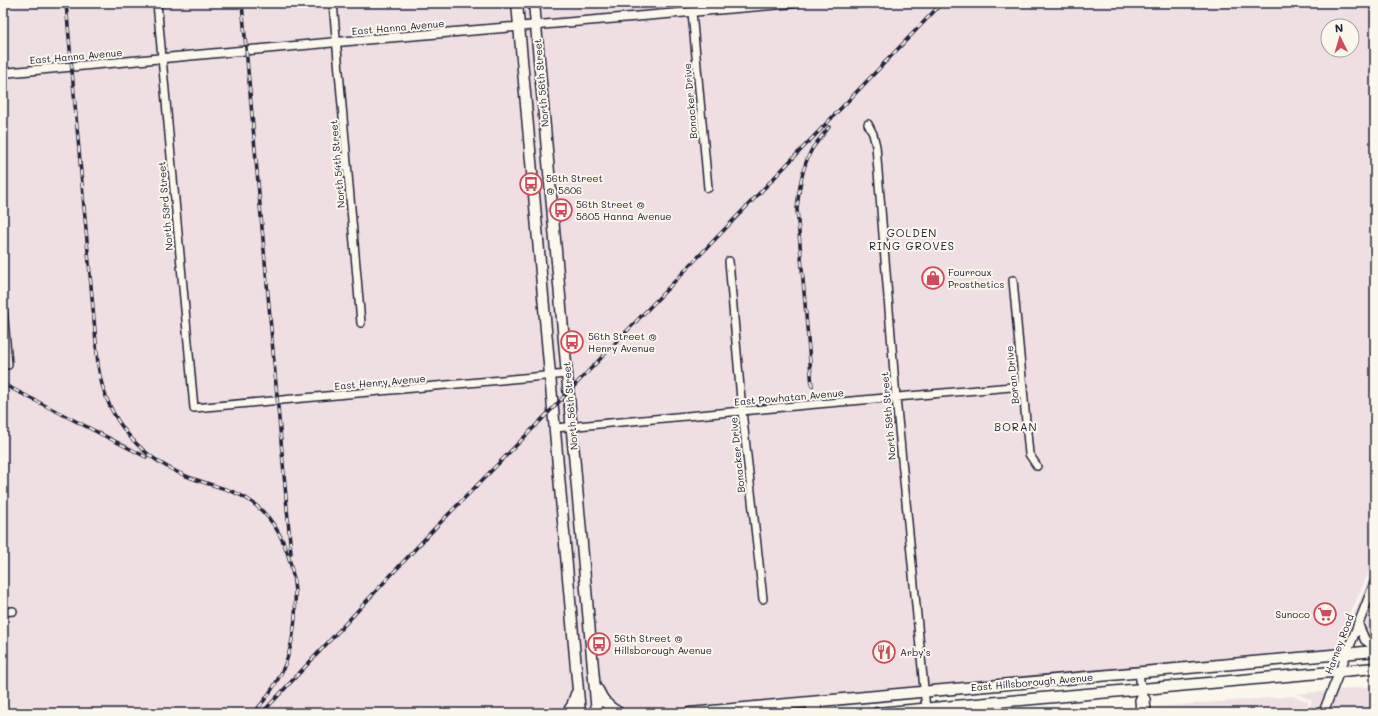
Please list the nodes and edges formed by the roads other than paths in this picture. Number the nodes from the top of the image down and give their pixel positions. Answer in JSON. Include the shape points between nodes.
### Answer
{"nodes":[{"id":1,"x":157,"y":3,"type":"edge"},
{"id":2,"x":333,"y":3,"type":"edge"},
{"id":3,"x":517,"y":3,"type":"edge"},
{"id":4,"x":534,"y":3,"type":"edge"},
{"id":5,"x":796,"y":3,"type":"edge"},
{"id":6,"x":692,"y":12,"type":"junction"},
{"id":7,"x":536,"y":25,"type":"junction"},
{"id":8,"x":519,"y":26,"type":"junction"},
{"id":9,"x":337,"y":42,"type":"junction"},
{"id":10,"x":162,"y":58,"type":"junction"},
{"id":11,"x":3,"y":73,"type":"edge"},
{"id":12,"x":868,"y":124,"type":"dead end"},
{"id":13,"x":708,"y":188,"type":"dead end"},
{"id":14,"x":551,"y":199,"type":"junction"},
{"id":15,"x":534,"y":201,"type":"junction"},
{"id":16,"x":729,"y":261,"type":"dead end"},
{"id":17,"x":1013,"y":280,"type":"dead end"},
{"id":18,"x":3,"y":308,"type":"edge"},
{"id":19,"x":361,"y":323,"type":"dead end"},
{"id":20,"x":8,"y":365,"type":"dead end"},
{"id":21,"x":567,"y":374,"type":"junction"},
{"id":22,"x":550,"y":376,"type":"junction"},
{"id":23,"x":1024,"y":386,"type":"junction"},
{"id":24,"x":896,"y":398,"type":"junction"},
{"id":25,"x":194,"y":408,"type":"joint"},
{"id":26,"x":742,"y":411,"type":"junction"},
{"id":27,"x":571,"y":426,"type":"junction"},
{"id":28,"x":555,"y":428,"type":"junction"},
{"id":29,"x":1037,"y":466,"type":"dead end"},
{"id":30,"x":1375,"y":582,"type":"edge"},
{"id":31,"x":763,"y":599,"type":"dead end"},
{"id":32,"x":13,"y":611,"type":"dead end"},
{"id":33,"x":3,"y":612,"type":"edge"},
{"id":34,"x":1358,"y":624,"type":"junction"},
{"id":35,"x":1375,"y":647,"type":"edge"},
{"id":36,"x":1375,"y":651,"type":"edge"},
{"id":37,"x":1347,"y":653,"type":"junction"},
{"id":38,"x":1375,"y":668,"type":"edge"},
{"id":39,"x":1340,"y":672,"type":"junction"},
{"id":40,"x":1140,"y":673,"type":"junction"},
{"id":41,"x":595,"y":685,"type":"junction"},
{"id":42,"x":578,"y":688,"type":"junction"},
{"id":43,"x":924,"y":692,"type":"junction"},
{"id":44,"x":1141,"y":692,"type":"junction"},
{"id":45,"x":813,"y":702,"type":"junction"},
{"id":46,"x":926,"y":708,"type":"junction"},
{"id":47,"x":566,"y":713,"type":"edge"},
{"id":48,"x":580,"y":713,"type":"edge"},
{"id":49,"x":598,"y":713,"type":"edge"},
{"id":50,"x":619,"y":713,"type":"edge"},
{"id":51,"x":689,"y":713,"type":"edge"},
{"id":52,"x":811,"y":713,"type":"edge"},
{"id":53,"x":818,"y":713,"type":"edge"},
{"id":54,"x":877,"y":713,"type":"edge"},
{"id":55,"x":1140,"y":713,"type":"edge"},
{"id":56,"x":1147,"y":713,"type":"edge"},
{"id":57,"x":1323,"y":713,"type":"edge"}],
"edges":[{"from":1,"to":10,"type":"street","name":"North 53rd Street"},
{"from":2,"to":9,"type":"street","name":"North 54th Street"},
{"from":3,"to":8,"type":"main road","name":"North 56th Street"},
{"from":4,"to":7,"type":"main road","name":"North 56th Street"},
{"from":5,"to":6,"type":"street","name":"East Hanna Avenue"},
{"from":6,"to":7,"type":"street","name":"East Hanna Avenue"},
{"from":6,"to":13,"type":"street","name":"Bonacker Drive"},
{"from":7,"to":8,"type":"street","name":"East Hanna Avenue"},
{"from":7,"to":14,"type":"main road","name":"North 56th Street"},
{"from":8,"to":9,"type":"street","name":"East Hanna Avenue"},
{"from":8,"to":15,"type":"main road","name":"North 56th Street"},
{"from":9,"to":10,"type":"street","name":"East Hanna Avenue"},
{"from":9,"to":19,"type":"street","name":"North 54th Street"},
{"from":10,"to":11,"type":"street","name":"East Hanna Avenue"},
{"from":10,"to":25,"type":"street","name":"North 53rd Street"},
{"from":12,"to":24,"type":"street","name":"North 59th Street","via":[[876,146]]},
{"from":14,"to":15,"type":"main road"},
{"from":14,"to":21,"type":"main road","name":"North 56th Street"},
{"from":15,"to":22,"type":"main road","name":"North 56th Street"},
{"from":16,"to":26,"type":"street","name":"Bonacker Drive"},
{"from":17,"to":23,"type":"street","name":"Boran Drive"},
{"from":18,"to":20,"type":"street"},
{"from":21,"to":22,"type":"street","name":"East Henry Avenue"},
{"from":21,"to":27,"type":"main road","name":"North 56th Street"},
{"from":22,"to":25,"type":"street","name":"East Henry Avenue"},
{"from":22,"to":28,"type":"main road","name":"North 56th Street"},
{"from":23,"to":24,"type":"street","name":"East Powhatan Avenue"},
{"from":23,"to":29,"type":"street","name":"Boran Drive","via":[[1029,454]]},
{"from":24,"to":26,"type":"street","name":"East Powhatan Avenue"},
{"from":24,"to":43,"type":"street","name":"North 59th Street"},
{"from":26,"to":27,"type":"street","name":"East Powhatan Avenue"},
{"from":26,"to":31,"type":"street","name":"Bonacker Drive"},
{"from":27,"to":28,"type":"street","name":"East Powhatan Avenue"},
{"from":27,"to":41,"type":"main road","name":"North 56th Street"},
{"from":28,"to":42,"type":"main road","name":"North 56th Street"},
{"from":30,"to":34,"type":"street","name":"Harney Road"},
{"from":32,"to":33,"type":"street"},
{"from":34,"to":35,"type":"street","via":[[1365,640]]},
{"from":34,"to":37,"type":"street","name":"Harney Road"},
{"from":36,"to":37,"type":"main road","name":"East Hillsborough Avenue"},
{"from":37,"to":39,"type":"street","name":"Harney Road"},
{"from":37,"to":40,"type":"main road","name":"East Hillsborough Avenue"},
{"from":38,"to":39,"type":"main road","name":"East Hillsborough Avenue"},
{"from":39,"to":44,"type":"main road","name":"East Hillsborough Avenue"},
{"from":39,"to":57,"type":"street","name":"Harney Road"},
{"from":40,"to":43,"type":"main road","name":"East Hillsborough Avenue"},
{"from":40,"to":44,"type":"street"},
{"from":41,"to":49,"type":"main road","name":"North 56th Street"},
{"from":41,"to":50,"type":"main road","via":[[602,700]]},
{"from":42,"to":47,"type":"main road","via":[[572,706]]},
{"from":42,"to":48,"type":"main road","name":"North 56th Street"},
{"from":43,"to":45,"type":"main road","name":"East Hillsborough Avenue"},
{"from":43,"to":46,"type":"street","name":"North 59th Street"},
{"from":44,"to":46,"type":"main road","name":"East Hillsborough Avenue"},
{"from":44,"to":55,"type":"street"},
{"from":44,"to":56,"type":"street","via":[[1146,699]]},
{"from":45,"to":51,"type":"main road","name":"East Hillsborough Avenue"},
{"from":45,"to":52,"type":"street"},
{"from":45,"to":53,"type":"street"},
{"from":46,"to":54,"type":"main road","name":"East Hillsborough Avenue"}]}
